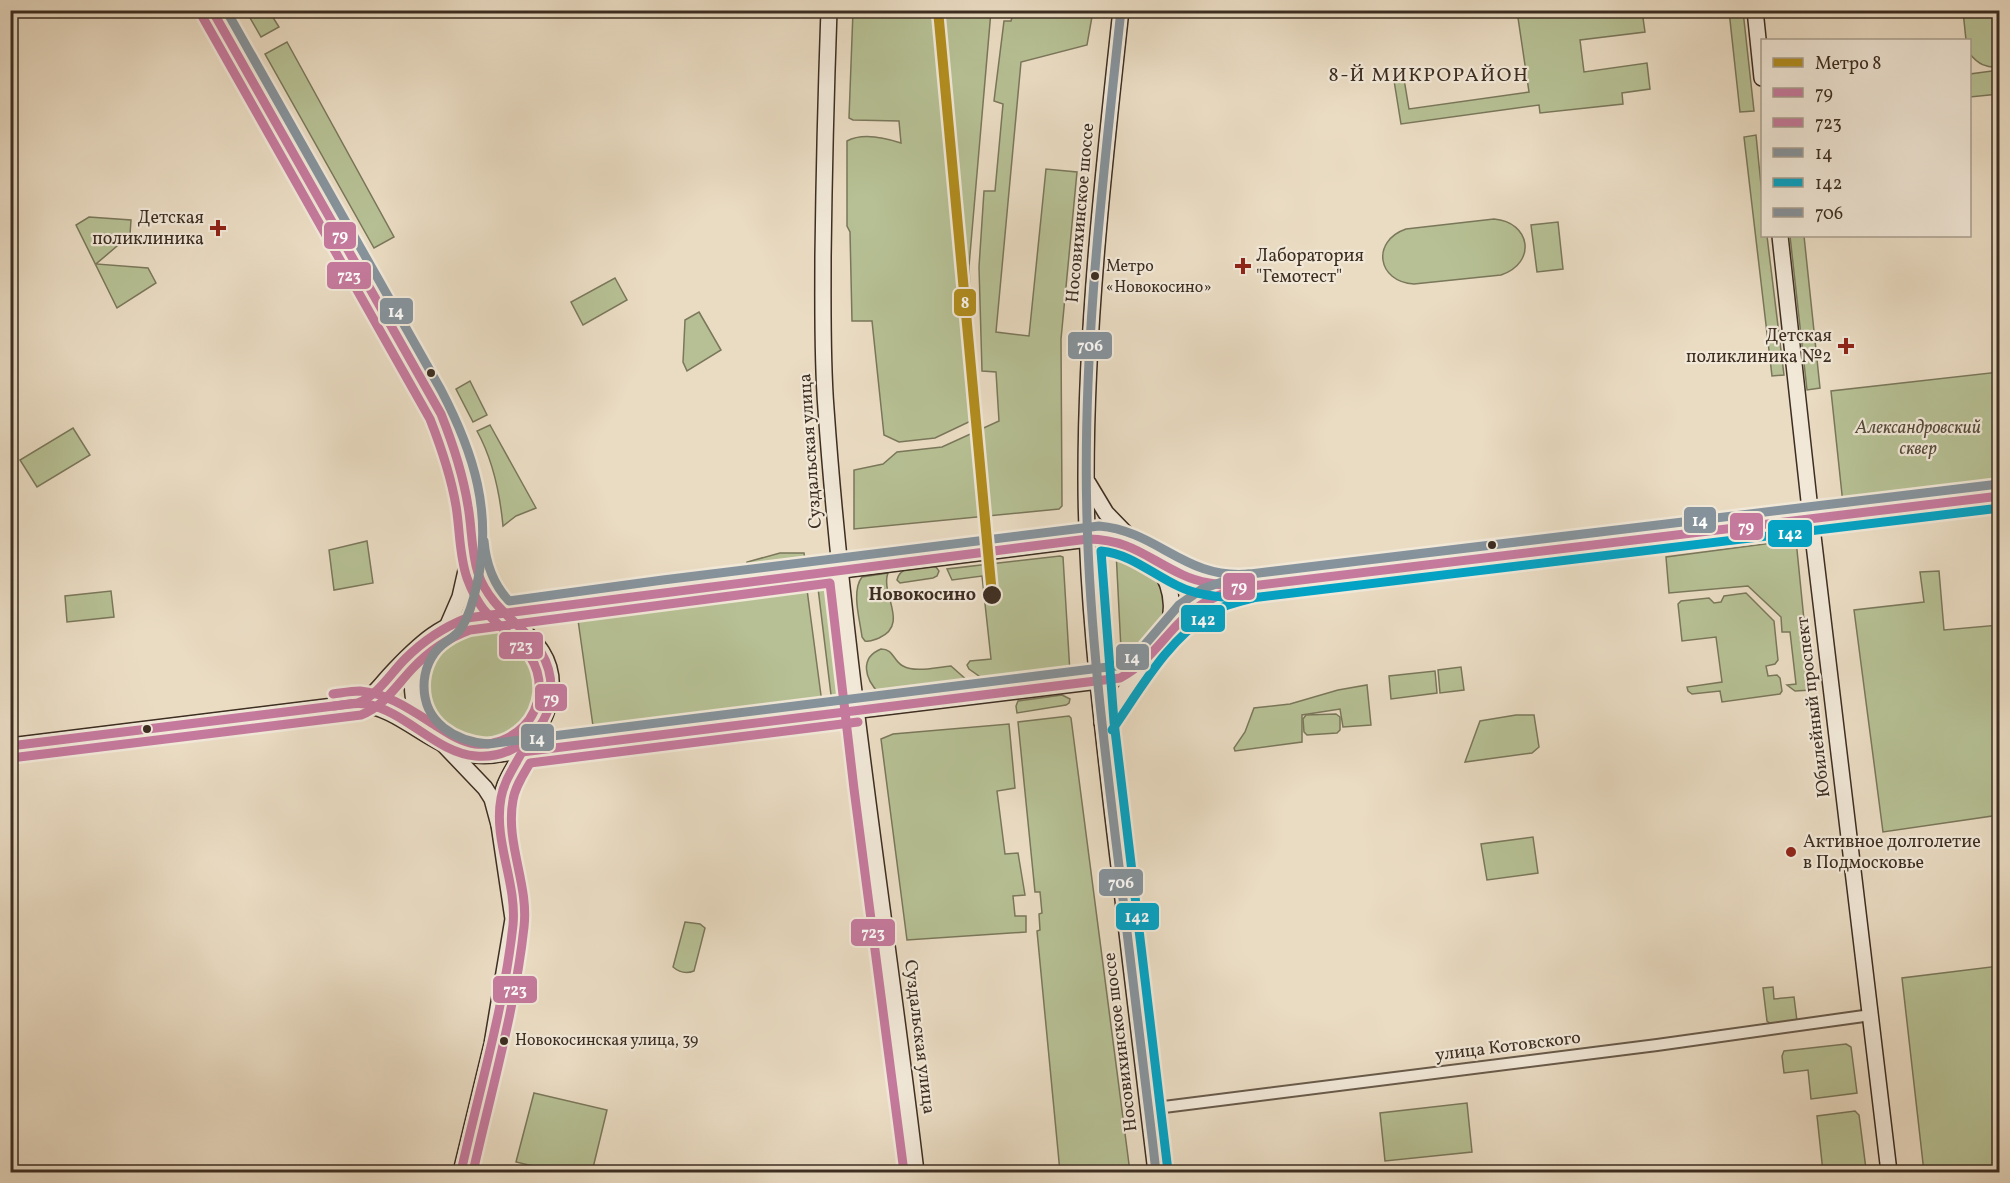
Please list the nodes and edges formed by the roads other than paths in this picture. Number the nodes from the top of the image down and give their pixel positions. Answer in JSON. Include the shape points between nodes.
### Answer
{"nodes":[{"id":1,"x":212,"y":10,"type":"edge"},
{"id":2,"x":829,"y":10,"type":"edge"},
{"id":3,"x":1121,"y":10,"type":"edge"},
{"id":4,"x":1755,"y":10,"type":"edge"},
{"id":5,"x":1761,"y":68,"type":"edge"},
{"id":6,"x":1780,"y":237,"type":"edge"},
{"id":7,"x":1086,"y":480,"type":"junction"},
{"id":8,"x":2000,"y":496,"type":"edge"},
{"id":9,"x":1811,"y":519,"type":"junction"},
{"id":10,"x":471,"y":535,"type":"junction"},
{"id":11,"x":1088,"y":539,"type":"junction"},
{"id":12,"x":1146,"y":553,"type":"junction"},
{"id":13,"x":841,"y":570,"type":"junction"},
{"id":14,"x":1243,"y":587,"type":"junction"},
{"id":15,"x":505,"y":614,"type":"junction"},
{"id":16,"x":478,"y":616,"type":"junction"},
{"id":17,"x":441,"y":631,"type":"junction"},
{"id":18,"x":529,"y":634,"type":"junction"},
{"id":19,"x":1160,"y":645,"type":"junction"},
{"id":20,"x":1144,"y":664,"type":"junction"},
{"id":21,"x":1098,"y":681,"type":"junction"},
{"id":22,"x":358,"y":703,"type":"junction"},
{"id":23,"x":857,"y":710,"type":"junction"},
{"id":24,"x":1102,"y":723,"type":"junction"},
{"id":25,"x":538,"y":728,"type":"junction"},
{"id":26,"x":441,"y":743,"type":"junction"},
{"id":27,"x":10,"y":746,"type":"edge"},
{"id":28,"x":522,"y":752,"type":"junction"},
{"id":29,"x":499,"y":754,"type":"junction"},
{"id":30,"x":499,"y":825,"type":"junction"},
{"id":31,"x":1870,"y":1015,"type":"junction"},
{"id":32,"x":1148,"y":1109,"type":"junction"},
{"id":33,"x":461,"y":1173,"type":"edge"},
{"id":34,"x":916,"y":1173,"type":"edge"},
{"id":35,"x":1156,"y":1173,"type":"edge"},
{"id":36,"x":1890,"y":1173,"type":"edge"}],
"edges":[{"from":1,"to":10,"type":"street","via":[[441,414],[463,482]]},
{"from":2,"to":13,"type":"street","name":"Суздальская улица","via":[[824,145],[824,367]]},
{"from":3,"to":7,"type":"street","name":"Носовихинское шоссе","via":[[1090,326]]},
{"from":4,"to":5,"type":"street"},
{"from":6,"to":9,"type":"street","name":"Юбилейный проспект"},
{"from":7,"to":11,"type":"street","name":"Носовихинское шоссе"},
{"from":7,"to":12,"type":"street","via":[[1106,513]]},
{"from":8,"to":9,"type":"street"},
{"from":9,"to":14,"type":"street"},
{"from":9,"to":31,"type":"street","name":"Юбилейный проспект"},
{"from":10,"to":15,"type":"street","via":[[483,587]]},
{"from":10,"to":17,"type":"street","via":[[465,582],[455,611]]},
{"from":11,"to":12,"type":"street","via":[[1113,539]]},
{"from":11,"to":13,"type":"street"},
{"from":11,"to":21,"type":"street","name":"Носовихинское шоссе"},
{"from":12,"to":14,"type":"street","via":[[1195,579]]},
{"from":12,"to":19,"type":"street","via":[[1162,572],[1171,596],[1170,624]]},
{"from":13,"to":15,"type":"street"},
{"from":13,"to":23,"type":"street","name":"Суздальская улица"},
{"from":14,"to":19,"type":"street","via":[[1192,610]]},
{"from":15,"to":16,"type":"street"},
{"from":15,"to":18,"type":"street"},
{"from":16,"to":17,"type":"street","via":[[455,622]]},
{"from":16,"to":18,"type":"street","via":[[510,622]]},
{"from":17,"to":22,"type":"street","via":[[405,658],[371,695]]},
{"from":17,"to":26,"type":"street","via":[[421,653],[412,692],[418,715]]},
{"from":18,"to":25,"type":"street","via":[[543,652],[551,677],[550,704]]},
{"from":19,"to":20,"type":"street"},
{"from":20,"to":21,"type":"street","via":[[1120,678]]},
{"from":20,"to":24,"type":"street"},
{"from":21,"to":23,"type":"street"},
{"from":21,"to":24,"type":"street","name":"Носовихинское шоссе"},
{"from":22,"to":26,"type":"street","via":[[379,708]]},
{"from":22,"to":27,"type":"street"},
{"from":23,"to":28,"type":"street"},
{"from":23,"to":34,"type":"street","name":"Суздальская улица"},
{"from":24,"to":32,"type":"street","name":"Носовихинское шоссе"},
{"from":25,"to":28,"type":"street"},
{"from":25,"to":29,"type":"street","via":[[519,746]]},
{"from":26,"to":29,"type":"street","via":[[475,756]]},
{"from":26,"to":30,"type":"street","via":[[485,788]]},
{"from":28,"to":29,"type":"street"},
{"from":28,"to":30,"type":"street","via":[[505,784]]},
{"from":30,"to":33,"type":"street","via":[[513,919],[492,1044]]},
{"from":31,"to":32,"type":"street","name":"улица Котовского"},
{"from":31,"to":36,"type":"street","name":"Юбилейный проспект"},
{"from":32,"to":35,"type":"street","name":"Носовихинское шоссе"}]}
